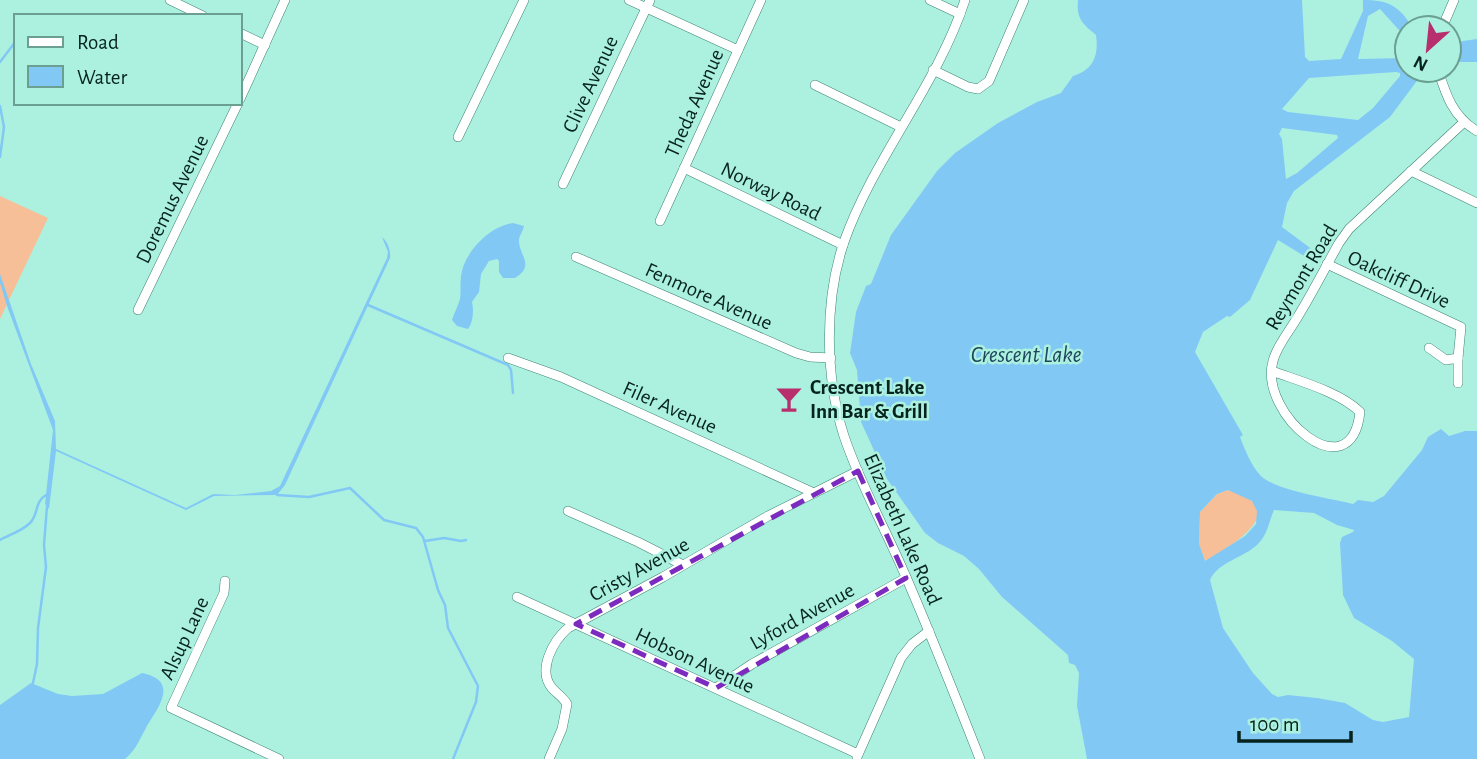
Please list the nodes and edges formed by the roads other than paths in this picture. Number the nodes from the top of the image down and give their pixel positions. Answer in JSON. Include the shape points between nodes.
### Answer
{"nodes":[{"id":1,"x":170,"y":0,"type":"edge"},
{"id":2,"x":285,"y":0,"type":"edge"},
{"id":3,"x":524,"y":0,"type":"edge"},
{"id":4,"x":629,"y":0,"type":"edge"},
{"id":5,"x":761,"y":0,"type":"edge"},
{"id":6,"x":930,"y":0,"type":"edge"},
{"id":7,"x":965,"y":0,"type":"edge"},
{"id":8,"x":1024,"y":0,"type":"edge"},
{"id":9,"x":648,"y":4,"type":"edge"},
{"id":10,"x":199,"y":14,"type":"edge"},
{"id":11,"x":960,"y":14,"type":"junction"},
{"id":12,"x":242,"y":34,"type":"edge"},
{"id":13,"x":265,"y":45,"type":"junction"},
{"id":14,"x":738,"y":50,"type":"junction"},
{"id":15,"x":933,"y":71,"type":"junction"},
{"id":16,"x":1443,"y":84,"type":"edge"},
{"id":17,"x":815,"y":85,"type":"dead end"},
{"id":18,"x":242,"y":95,"type":"edge"},
{"id":19,"x":237,"y":105,"type":"edge"},
{"id":20,"x":1463,"y":123,"type":"junction"},
{"id":21,"x":901,"y":127,"type":"junction"},
{"id":22,"x":1477,"y":131,"type":"edge"},
{"id":23,"x":458,"y":137,"type":"dead end"},
{"id":24,"x":684,"y":168,"type":"junction"},
{"id":25,"x":1411,"y":171,"type":"junction"},
{"id":26,"x":563,"y":184,"type":"dead end"},
{"id":27,"x":1477,"y":203,"type":"edge"},
{"id":28,"x":660,"y":220,"type":"dead end"},
{"id":29,"x":844,"y":244,"type":"junction"},
{"id":30,"x":576,"y":257,"type":"dead end"},
{"id":31,"x":1328,"y":264,"type":"junction"},
{"id":32,"x":138,"y":310,"type":"dead end"},
{"id":33,"x":1429,"y":348,"type":"dead end"},
{"id":34,"x":508,"y":358,"type":"dead end"},
{"id":35,"x":831,"y":358,"type":"junction"},
{"id":36,"x":1458,"y":358,"type":"junction"},
{"id":37,"x":1272,"y":370,"type":"junction"},
{"id":38,"x":1458,"y":383,"type":"dead end"},
{"id":39,"x":858,"y":471,"type":"junction"},
{"id":40,"x":814,"y":493,"type":"junction"},
{"id":41,"x":568,"y":511,"type":"dead end"},
{"id":42,"x":683,"y":565,"type":"junction"},
{"id":43,"x":906,"y":578,"type":"junction"},
{"id":44,"x":225,"y":582,"type":"dead end"},
{"id":45,"x":517,"y":597,"type":"dead end"},
{"id":46,"x":576,"y":624,"type":"junction"},
{"id":47,"x":929,"y":631,"type":"junction"},
{"id":48,"x":716,"y":688,"type":"junction"},
{"id":49,"x":858,"y":757,"type":"edge"},
{"id":50,"x":279,"y":759,"type":"edge"},
{"id":51,"x":549,"y":759,"type":"edge"},
{"id":52,"x":980,"y":759,"type":"edge"}],
"edges":[{"from":1,"to":10,"type":"street"},
{"from":2,"to":13,"type":"street","name":"Doremus Avenue"},
{"from":3,"to":23,"type":"street"},
{"from":4,"to":9,"type":"street"},
{"from":5,"to":14,"type":"street","name":"Theda Avenue"},
{"from":6,"to":11,"type":"street"},
{"from":7,"to":11,"type":"street","name":"Elizabeth Lake Road"},
{"from":8,"to":15,"type":"street","via":[[989,81],[978,89]]},
{"from":9,"to":14,"type":"street"},
{"from":9,"to":26,"type":"street","name":"Clive Avenue"},
{"from":11,"to":15,"type":"street","name":"Elizabeth Lake Road"},
{"from":12,"to":13,"type":"street"},
{"from":13,"to":18,"type":"street","name":"Doremus Avenue"},
{"from":14,"to":24,"type":"street","name":"Theda Avenue"},
{"from":15,"to":21,"type":"street","name":"Elizabeth Lake Road"},
{"from":16,"to":20,"type":"street"},
{"from":17,"to":21,"type":"street"},
{"from":19,"to":32,"type":"street","name":"Doremus Avenue"},
{"from":20,"to":22,"type":"street"},
{"from":20,"to":25,"type":"street","name":"Reymont Road"},
{"from":21,"to":29,"type":"street","name":"Elizabeth Lake Road"},
{"from":24,"to":28,"type":"street","name":"Theda Avenue"},
{"from":24,"to":29,"type":"street","name":"Norway Road"},
{"from":25,"to":27,"type":"street"},
{"from":25,"to":31,"type":"street","name":"Reymont Road","via":[[1349,229]]},
{"from":29,"to":35,"type":"street","name":"Elizabeth Lake Road","via":[[833,297]]},
{"from":30,"to":35,"type":"street","name":"Fenmore Avenue","via":[[796,353]]},
{"from":31,"to":36,"type":"street","name":"Oakcliff Drive","via":[[1461,327]]},
{"from":31,"to":37,"type":"street","name":"Reymont Road","via":[[1280,345]]},
{"from":33,"to":36,"type":"street","via":[[1446,360]]},
{"from":34,"to":40,"type":"street","name":"Filer Avenue","via":[[573,382]]},
{"from":35,"to":39,"type":"street","name":"Elizabeth Lake Road","via":[[839,417]]},
{"from":36,"to":38,"type":"street"},
{"from":37,"to":37,"type":"street","via":[[1360,412],[1347,445],[1327,446],[1292,424],[1280,407]]},
{"from":39,"to":40,"type":"street","name":"Cristy Avenue"},
{"from":39,"to":43,"type":"street","name":"Elizabeth Lake Road"},
{"from":40,"to":42,"type":"street","name":"Cristy Avenue"},
{"from":41,"to":42,"type":"street"},
{"from":42,"to":46,"type":"street","name":"Cristy Avenue"},
{"from":43,"to":47,"type":"street","name":"Elizabeth Lake Road"},
{"from":43,"to":48,"type":"street","name":"Lyford Avenue"},
{"from":44,"to":50,"type":"street","name":"Alsup Lane","via":[[225,593],[171,708]]},
{"from":45,"to":46,"type":"street","name":"Hobson Avenue"},
{"from":46,"to":48,"type":"street","name":"Hobson Avenue"},
{"from":46,"to":51,"type":"street","name":"Cristy Avenue","via":[[561,634],[547,661],[551,687],[568,704]]},
{"from":47,"to":49,"type":"street","via":[[901,658]]},
{"from":47,"to":52,"type":"street","name":"Elizabeth Lake Road"},
{"from":48,"to":49,"type":"street","name":"Hobson Avenue"}]}
